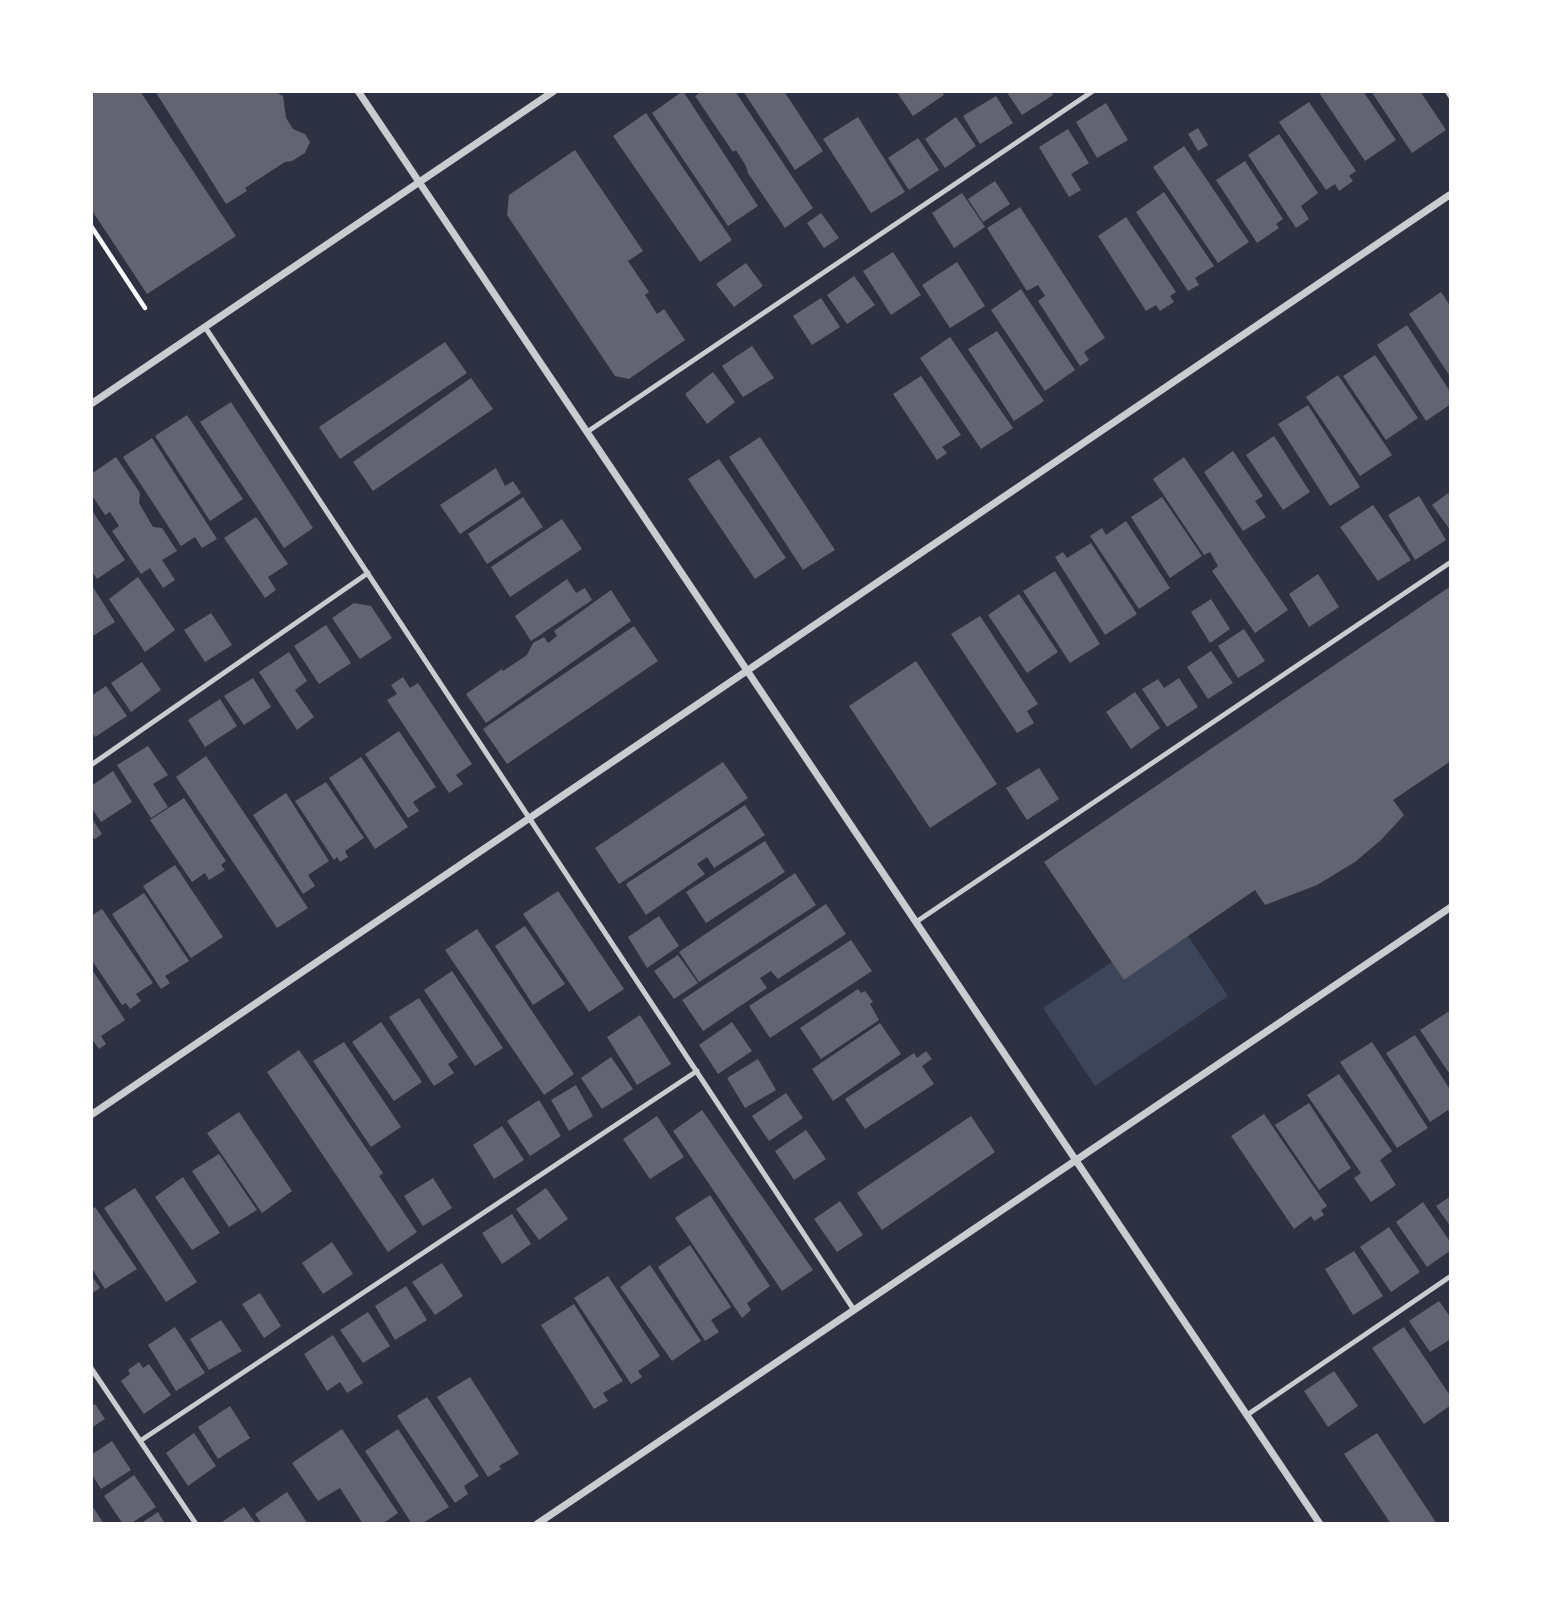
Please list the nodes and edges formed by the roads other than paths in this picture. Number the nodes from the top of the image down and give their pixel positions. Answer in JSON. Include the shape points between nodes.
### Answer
{"nodes":[{"id":1,"x":358,"y":91,"type":"edge"},
{"id":2,"x":554,"y":91,"type":"edge"},
{"id":3,"x":1093,"y":91,"type":"edge"},
{"id":4,"x":1447,"y":91,"type":"edge"},
{"id":5,"x":1451,"y":97,"type":"edge"},
{"id":6,"x":420,"y":182,"type":"junction"},
{"id":7,"x":1451,"y":194,"type":"edge"},
{"id":8,"x":205,"y":327,"type":"junction"},
{"id":9,"x":91,"y":404,"type":"edge"},
{"id":10,"x":587,"y":432,"type":"junction"},
{"id":11,"x":1451,"y":562,"type":"edge"},
{"id":12,"x":368,"y":573,"type":"junction"},
{"id":13,"x":747,"y":670,"type":"junction"},
{"id":14,"x":91,"y":765,"type":"edge"},
{"id":15,"x":529,"y":818,"type":"junction"},
{"id":16,"x":1451,"y":907,"type":"edge"},
{"id":17,"x":916,"y":922,"type":"junction"},
{"id":18,"x":697,"y":1071,"type":"junction"},
{"id":19,"x":91,"y":1115,"type":"edge"},
{"id":20,"x":1076,"y":1160,"type":"junction"},
{"id":21,"x":1451,"y":1276,"type":"edge"},
{"id":22,"x":854,"y":1310,"type":"junction"},
{"id":23,"x":91,"y":1368,"type":"edge"},
{"id":24,"x":1247,"y":1415,"type":"junction"},
{"id":25,"x":141,"y":1441,"type":"junction"},
{"id":26,"x":196,"y":1524,"type":"edge"},
{"id":27,"x":537,"y":1524,"type":"edge"},
{"id":28,"x":1320,"y":1524,"type":"edge"}],
"edges":[{"from":1,"to":6,"type":"street"},
{"from":2,"to":6,"type":"street"},
{"from":3,"to":10,"type":"lane"},
{"from":4,"to":5,"type":"lane"},
{"from":6,"to":8,"type":"street"},
{"from":6,"to":10,"type":"street"},
{"from":7,"to":13,"type":"street"},
{"from":8,"to":9,"type":"street"},
{"from":8,"to":12,"type":"lane"},
{"from":10,"to":13,"type":"street"},
{"from":11,"to":17,"type":"lane"},
{"from":12,"to":14,"type":"lane"},
{"from":12,"to":15,"type":"lane"},
{"from":13,"to":15,"type":"street"},
{"from":13,"to":17,"type":"street"},
{"from":15,"to":18,"type":"lane"},
{"from":15,"to":19,"type":"street"},
{"from":16,"to":20,"type":"street"},
{"from":17,"to":20,"type":"street"},
{"from":18,"to":22,"type":"lane"},
{"from":18,"to":25,"type":"lane"},
{"from":20,"to":22,"type":"street"},
{"from":20,"to":24,"type":"street"},
{"from":21,"to":24,"type":"lane"},
{"from":22,"to":27,"type":"street"},
{"from":23,"to":25,"type":"lane"},
{"from":24,"to":28,"type":"street"},
{"from":25,"to":26,"type":"lane"}]}
